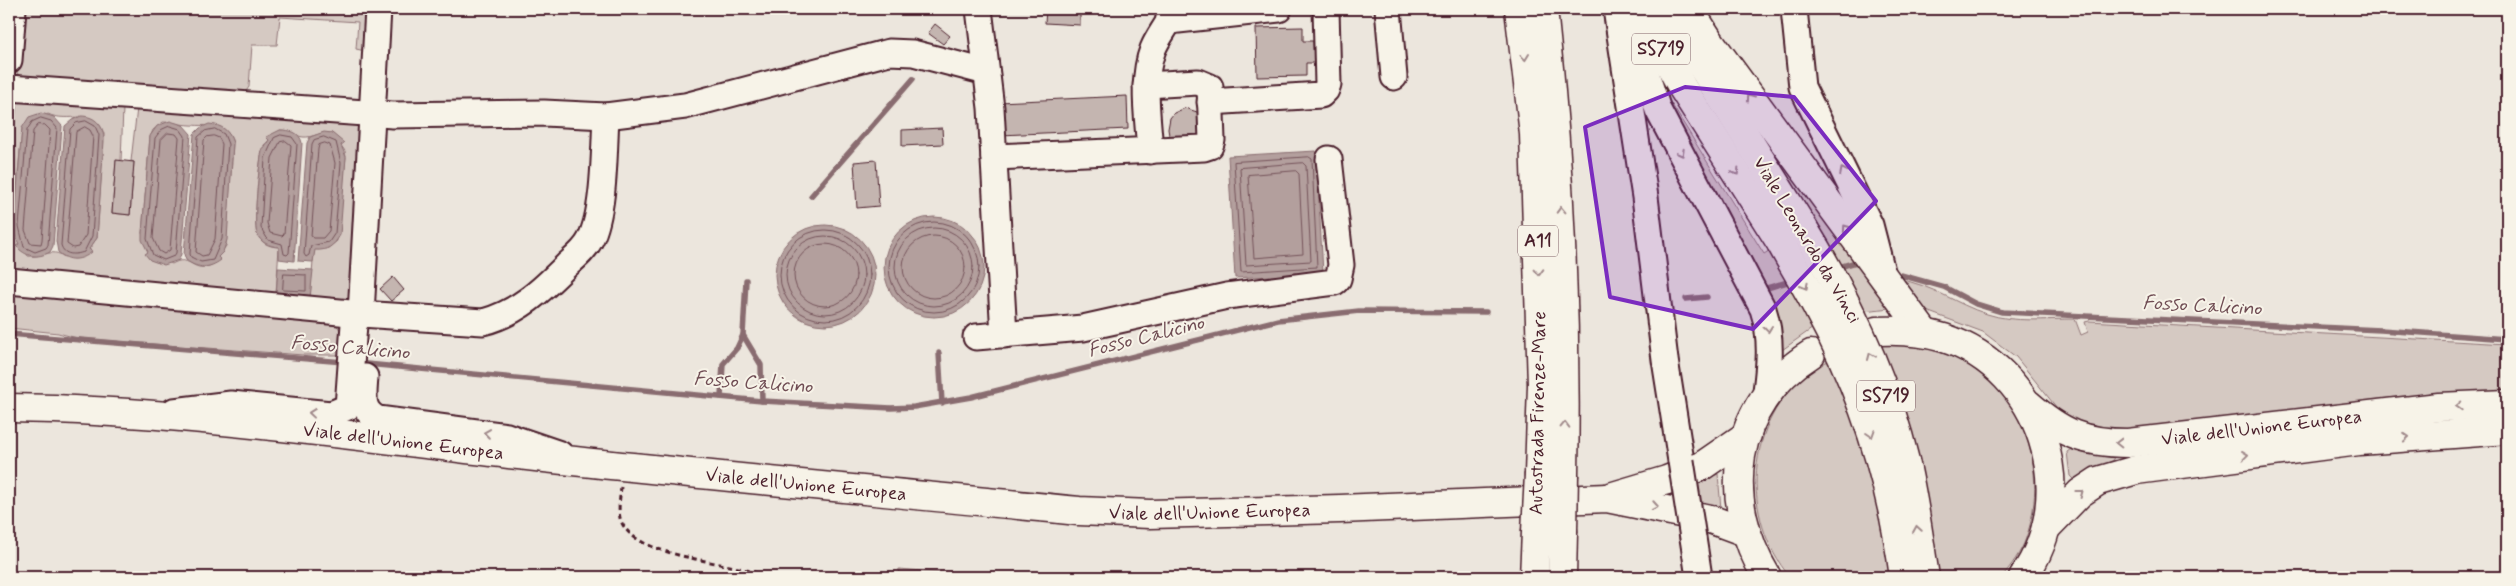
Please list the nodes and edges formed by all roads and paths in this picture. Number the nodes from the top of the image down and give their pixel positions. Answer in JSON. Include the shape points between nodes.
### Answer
{"nodes":[{"id":1,"x":13,"y":9,"type":"edge"},
{"id":2,"x":378,"y":9,"type":"edge"},
{"id":3,"x":979,"y":9,"type":"edge"},
{"id":4,"x":1279,"y":9,"type":"edge"},
{"id":5,"x":1326,"y":9,"type":"edge"},
{"id":6,"x":1388,"y":9,"type":"edge"},
{"id":7,"x":1519,"y":9,"type":"edge"},
{"id":8,"x":1543,"y":9,"type":"edge"},
{"id":9,"x":1616,"y":9,"type":"edge"},
{"id":10,"x":1623,"y":9,"type":"edge"},
{"id":11,"x":1644,"y":9,"type":"edge"},
{"id":12,"x":1666,"y":9,"type":"edge"},
{"id":13,"x":1689,"y":9,"type":"edge"},
{"id":14,"x":1794,"y":9,"type":"edge"},
{"id":15,"x":1169,"y":15,"type":"edge"},
{"id":16,"x":1633,"y":21,"type":"edge"},
{"id":17,"x":9,"y":60,"type":"edge"},
{"id":18,"x":986,"y":72,"type":"junction"},
{"id":19,"x":1394,"y":77,"type":"dead end"},
{"id":20,"x":1146,"y":85,"type":"junction"},
{"id":21,"x":9,"y":88,"type":"edge"},
{"id":22,"x":1210,"y":102,"type":"junction"},
{"id":23,"x":371,"y":113,"type":"junction"},
{"id":24,"x":606,"y":116,"type":"junction"},
{"id":25,"x":1150,"y":151,"type":"junction"},
{"id":26,"x":994,"y":157,"type":"junction"},
{"id":27,"x":1329,"y":159,"type":"dead end"},
{"id":28,"x":9,"y":281,"type":"edge"},
{"id":29,"x":1885,"y":281,"type":"junction"},
{"id":30,"x":361,"y":314,"type":"junction"},
{"id":31,"x":1876,"y":331,"type":"dead end"},
{"id":32,"x":1924,"y":332,"type":"junction"},
{"id":33,"x":1004,"y":335,"type":"junction"},
{"id":34,"x":976,"y":337,"type":"dead end"},
{"id":35,"x":1811,"y":354,"type":"dead end"},
{"id":36,"x":357,"y":396,"type":"junction"},
{"id":37,"x":1764,"y":399,"type":"junction"},
{"id":38,"x":2028,"y":404,"type":"junction"},
{"id":39,"x":2507,"y":404,"type":"edge"},
{"id":40,"x":9,"y":408,"type":"edge"},
{"id":41,"x":149,"y":416,"type":"junction"},
{"id":42,"x":2507,"y":430,"type":"edge"},
{"id":43,"x":1747,"y":435,"type":"junction"},
{"id":44,"x":584,"y":462,"type":"junction"},
{"id":45,"x":623,"y":466,"type":"junction"},
{"id":46,"x":1551,"y":474,"type":"junction"},
{"id":47,"x":1606,"y":498,"type":"junction"},
{"id":48,"x":2046,"y":528,"type":"junction"},
{"id":49,"x":1745,"y":532,"type":"junction"},
{"id":50,"x":766,"y":577,"type":"edge"},
{"id":51,"x":1534,"y":577,"type":"edge"},
{"id":52,"x":1562,"y":577,"type":"edge"},
{"id":53,"x":1699,"y":577,"type":"edge"},
{"id":54,"x":1767,"y":577,"type":"edge"},
{"id":55,"x":1904,"y":577,"type":"edge"},
{"id":56,"x":1925,"y":577,"type":"edge"},
{"id":57,"x":2023,"y":577,"type":"edge"}],
"edges":[{"from":1,"to":17,"type":"street"},
{"from":2,"to":23,"type":"street"},
{"from":3,"to":18,"type":"street"},
{"from":4,"to":15,"type":"street"},
{"from":5,"to":22,"type":"street","via":[[1328,84],[1321,95]]},
{"from":6,"to":19,"type":"street"},
{"from":7,"to":46,"type":"main road","name":"Autostrada Firenze-Mare","number":"A11","one_way":true,"via":[[1534,134],[1542,385]]},
{"from":46,"to":8,"type":"main road","name":"Autostrada Firenze-Mare","number":"A11","one_way":true,"via":[[1566,364],[1560,190]]},
{"from":9,"to":53,"type":"street","bridge":true},
{"from":10,"to":16,"type":"street"},
{"from":11,"to":55,"type":"main road","name":"Viale Leonardo da Vinci","number":"SS719","one_way":true,"bridge":true,"via":[[1647,22],[1682,87],[1781,243],[1837,346],[1867,422],[1887,488]]},
{"from":56,"to":12,"type":"main road","name":"Viale Leonardo da Vinci","number":"SS719","one_way":true,"bridge":true,"via":[[1905,463],[1873,360],[1846,300]]},
{"from":29,"to":13,"type":"main road","one_way":true},
{"from":29,"to":14,"type":"street","one_way":true,"via":[[1870,225],[1806,99],[1799,74]]},
{"from":15,"to":20,"type":"street","via":[[1153,48]]},
{"from":16,"to":37,"type":"street","one_way":true,"via":[[1658,110],[1763,309],[1770,361]]},
{"from":18,"to":24,"type":"street","via":[[913,53],[889,52],[685,106]]},
{"from":18,"to":26,"type":"street"},
{"from":20,"to":22,"type":"street","via":[[1206,83],[1210,87]]},
{"from":20,"to":25,"type":"street"},
{"from":21,"to":23,"type":"street"},
{"from":22,"to":25,"type":"street","via":[[1210,146]]},
{"from":23,"to":24,"type":"street"},
{"from":23,"to":30,"type":"street"},
{"from":24,"to":30,"type":"street","via":[[599,203],[590,240],[534,297],[513,311],[483,322]]},
{"from":25,"to":26,"type":"street"},
{"from":26,"to":33,"type":"street"},
{"from":27,"to":33,"type":"street","via":[[1341,265],[1335,282],[1240,294],[1082,328]]},
{"from":28,"to":30,"type":"street"},
{"from":29,"to":32,"type":"main road"},
{"from":30,"to":36,"type":"street","via":[[354,324],[360,342]]},
{"from":31,"to":32,"type":"main road","name":"Viale dell'Unione Europea"},
{"from":32,"to":38,"type":"main road","name":"Viale dell'Unione Europea","via":[[1958,343],[1983,357],[2005,376]]},
{"from":33,"to":34,"type":"street"},
{"from":35,"to":37,"type":"main road","via":[[1781,379]]},
{"from":36,"to":41,"type":"street","one_way":true,"via":[[348,407],[331,414],[231,404],[200,406]]},
{"from":44,"to":36,"type":"street","one_way":true,"via":[[507,436],[378,419],[367,412]]},
{"from":37,"to":43,"type":"main road"},
{"from":39,"to":38,"type":"main road","name":"Viale dell'Unione Europea","one_way":true,"via":[[2439,407],[2128,443],[2079,438],[2048,421]]},
{"from":38,"to":48,"type":"main road","name":"Viale dell'Unione Europea","via":[[2047,450],[2051,478]]},
{"from":40,"to":41,"type":"main road","name":"Viale dell'Unione Europea"},
{"from":41,"to":44,"type":"main road","name":"Viale dell'Unione Europea"},
{"from":48,"to":42,"type":"main road","name":"Viale dell'Unione Europea","one_way":true,"via":[[2080,493],[2098,481],[2136,470],[2359,441]]},
{"from":43,"to":47,"type":"main road","name":"Viale dell'Unione Europea","via":[[1702,466]]},
{"from":43,"to":49,"type":"main road","via":[[1738,483],[1739,508]]},
{"from":44,"to":45,"type":"main road","name":"Viale dell'Unione Europea"},
{"from":45,"to":47,"type":"main road","name":"Viale dell'Unione Europea","via":[[1078,511],[1150,514]]},
{"from":45,"to":50,"type":"path","via":[[620,517],[634,537],[665,552],[731,565]]},
{"from":46,"to":51,"type":"main road","name":"Autostrada Firenze-Mare","number":"A11","bridge":true,"via":[[1536,532]]},
{"from":46,"to":52,"type":"main road","name":"Autostrada Firenze-Mare","number":"A11","bridge":true,"via":[[1563,532]]},
{"from":47,"to":49,"type":"main road","name":"Viale dell'Unione Europea","one_way":true,"via":[[1710,519]]},
{"from":48,"to":57,"type":"main road","name":"Viale dell'Unione Europea","via":[[2039,549]]},
{"from":49,"to":54,"type":"main road"}]}
